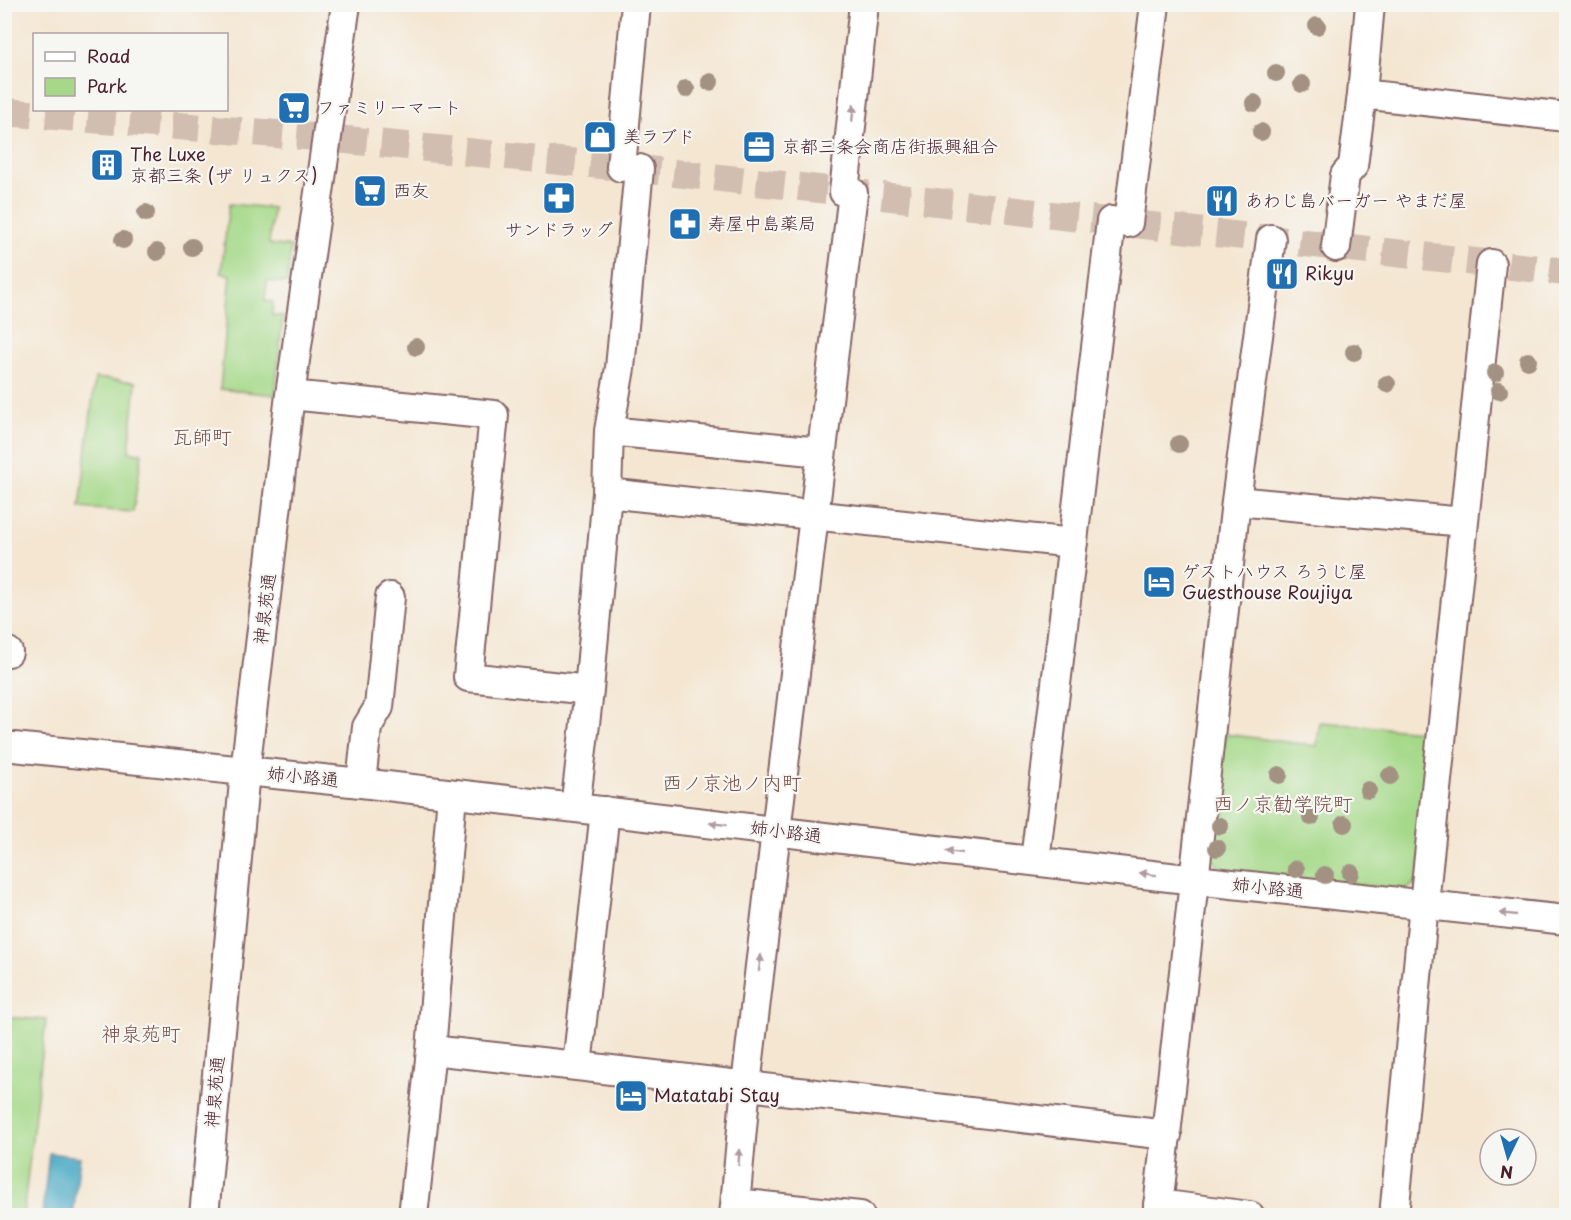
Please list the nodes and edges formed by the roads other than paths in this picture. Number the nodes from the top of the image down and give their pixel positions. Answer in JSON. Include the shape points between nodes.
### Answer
{"nodes":[{"id":1,"x":346,"y":4,"type":"edge"},
{"id":2,"x":636,"y":4,"type":"edge"},
{"id":3,"x":864,"y":4,"type":"edge"},
{"id":4,"x":1155,"y":4,"type":"edge"},
{"id":5,"x":1370,"y":4,"type":"edge"},
{"id":6,"x":1362,"y":94,"type":"junction"},
{"id":7,"x":1566,"y":117,"type":"edge"},
{"id":8,"x":1271,"y":239,"type":"dead end"},
{"id":9,"x":1336,"y":247,"type":"dead end"},
{"id":10,"x":1491,"y":264,"type":"dead end"},
{"id":11,"x":290,"y":395,"type":"junction"},
{"id":12,"x":609,"y":430,"type":"junction"},
{"id":13,"x":821,"y":452,"type":"junction"},
{"id":14,"x":607,"y":493,"type":"junction"},
{"id":15,"x":1236,"y":501,"type":"junction"},
{"id":16,"x":813,"y":515,"type":"junction"},
{"id":17,"x":1464,"y":522,"type":"junction"},
{"id":18,"x":1072,"y":543,"type":"junction"},
{"id":19,"x":390,"y":597,"type":"dead end"},
{"id":20,"x":589,"y":690,"type":"junction"},
{"id":21,"x":4,"y":746,"type":"edge"},
{"id":22,"x":245,"y":771,"type":"junction"},
{"id":23,"x":361,"y":783,"type":"junction"},
{"id":24,"x":452,"y":794,"type":"junction"},
{"id":25,"x":575,"y":808,"type":"junction"},
{"id":26,"x":605,"y":811,"type":"junction"},
{"id":27,"x":776,"y":831,"type":"junction"},
{"id":28,"x":1035,"y":861,"type":"junction"},
{"id":29,"x":1195,"y":880,"type":"junction"},
{"id":30,"x":1424,"y":904,"type":"junction"},
{"id":31,"x":1566,"y":920,"type":"edge"},
{"id":32,"x":430,"y":1050,"type":"junction"},
{"id":33,"x":577,"y":1066,"type":"junction"},
{"id":34,"x":746,"y":1085,"type":"junction"},
{"id":35,"x":1167,"y":1135,"type":"junction"},
{"id":36,"x":735,"y":1209,"type":"edge"},
{"id":37,"x":1157,"y":1210,"type":"edge"},
{"id":38,"x":204,"y":1215,"type":"edge"},
{"id":39,"x":413,"y":1215,"type":"edge"},
{"id":40,"x":860,"y":1215,"type":"edge"},
{"id":41,"x":1250,"y":1215,"type":"edge"},
{"id":42,"x":1394,"y":1215,"type":"edge"}],
"edges":[{"from":1,"to":11,"type":"street","name":"神泉苑通"},
{"from":2,"to":12,"type":"street","via":[[620,368]]},
{"from":13,"to":3,"type":"street","one_way":true},
{"from":4,"to":18,"type":"street"},
{"from":5,"to":6,"type":"street"},
{"from":6,"to":7,"type":"street"},
{"from":6,"to":9,"type":"street","via":[[1353,166],[1345,175]]},
{"from":8,"to":15,"type":"street"},
{"from":10,"to":17,"type":"street"},
{"from":11,"to":20,"type":"street","via":[[495,415],[468,677]]},
{"from":11,"to":22,"type":"street","name":"神泉苑通"},
{"from":12,"to":13,"type":"street"},
{"from":12,"to":14,"type":"street"},
{"from":13,"to":16,"type":"street"},
{"from":14,"to":16,"type":"street"},
{"from":14,"to":20,"type":"street"},
{"from":15,"to":17,"type":"street"},
{"from":15,"to":29,"type":"street"},
{"from":16,"to":18,"type":"street"},
{"from":16,"to":27,"type":"street"},
{"from":17,"to":30,"type":"street"},
{"from":18,"to":28,"type":"street"},
{"from":19,"to":23,"type":"street","via":[[379,707],[367,728]]},
{"from":20,"to":25,"type":"street"},
{"from":21,"to":22,"type":"street","name":"姉小路通"},
{"from":22,"to":23,"type":"street","name":"姉小路通"},
{"from":22,"to":38,"type":"street","name":"神泉苑通"},
{"from":23,"to":24,"type":"street","name":"姉小路通"},
{"from":24,"to":25,"type":"street","name":"姉小路通"},
{"from":24,"to":32,"type":"street"},
{"from":25,"to":26,"type":"street","name":"姉小路通"},
{"from":27,"to":26,"type":"street","name":"姉小路通","one_way":true},
{"from":26,"to":33,"type":"street"},
{"from":28,"to":27,"type":"street","name":"姉小路通","one_way":true},
{"from":34,"to":27,"type":"street","one_way":true},
{"from":29,"to":28,"type":"street","name":"姉小路通","one_way":true},
{"from":29,"to":30,"type":"street","name":"姉小路通"},
{"from":29,"to":35,"type":"street"},
{"from":31,"to":30,"type":"street","name":"姉小路通","one_way":true},
{"from":30,"to":42,"type":"street"},
{"from":32,"to":33,"type":"street"},
{"from":32,"to":39,"type":"street"},
{"from":33,"to":34,"type":"street"},
{"from":34,"to":35,"type":"street"},
{"from":36,"to":34,"type":"street","one_way":true},
{"from":35,"to":37,"type":"street"},
{"from":36,"to":40,"type":"street"},
{"from":37,"to":41,"type":"street"}]}
